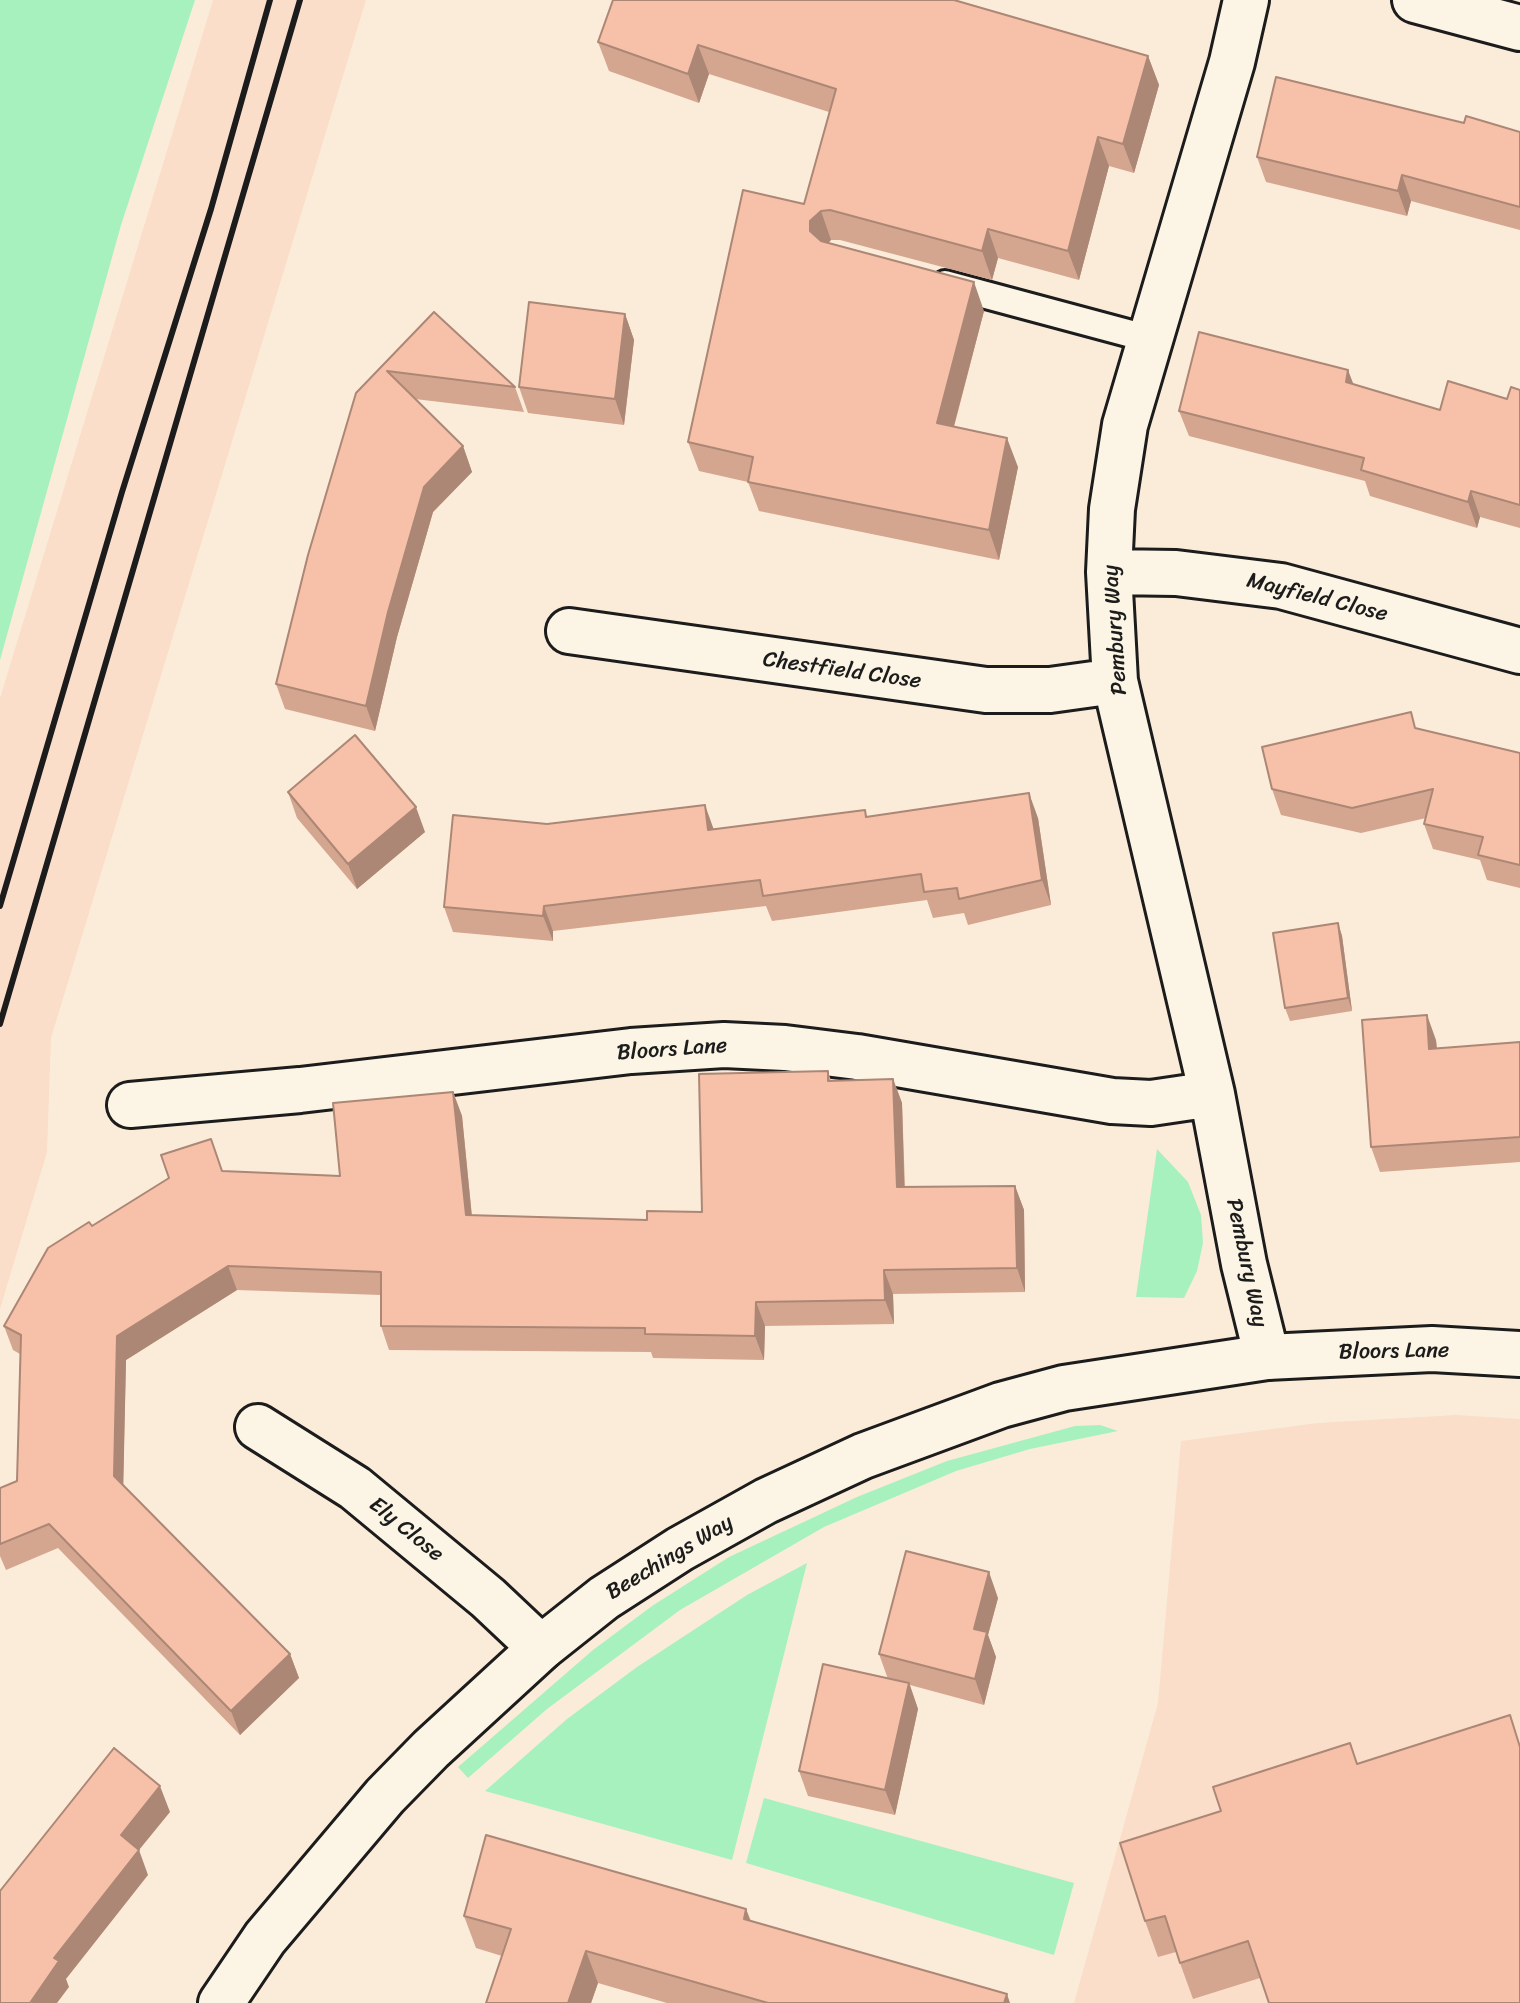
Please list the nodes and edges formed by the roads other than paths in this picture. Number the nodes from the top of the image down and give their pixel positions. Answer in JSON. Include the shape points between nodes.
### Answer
{"nodes":[{"id":1,"x":1246,"y":0,"type":"edge"},
{"id":2,"x":1415,"y":0,"type":"edge"},
{"id":3,"x":1520,"y":28,"type":"edge"},
{"id":4,"x":926,"y":279,"type":"edge"},
{"id":5,"x":1150,"y":339,"type":"junction"},
{"id":6,"x":1109,"y":572,"type":"junction"},
{"id":7,"x":569,"y":631,"type":"dead end"},
{"id":8,"x":1520,"y":651,"type":"edge"},
{"id":9,"x":1115,"y":681,"type":"junction"},
{"id":10,"x":1212,"y":1094,"type":"junction"},
{"id":11,"x":130,"y":1105,"type":"dead end"},
{"id":12,"x":1520,"y":1354,"type":"edge"},
{"id":13,"x":1267,"y":1357,"type":"junction"},
{"id":14,"x":258,"y":1427,"type":"dead end"},
{"id":15,"x":541,"y":1648,"type":"junction"},
{"id":16,"x":221,"y":2003,"type":"edge"}],
"edges":[{"from":1,"to":5,"type":"street","name":"Pembury Way"},
{"from":2,"to":3,"type":"street"},
{"from":4,"to":5,"type":"lane"},
{"from":5,"to":6,"type":"street","name":"Pembury Way","via":[[1125,425]]},
{"from":6,"to":8,"type":"street","name":"Mayfield Close","via":[[1281,586]]},
{"from":6,"to":9,"type":"street","name":"Pembury Way"},
{"from":7,"to":9,"type":"street","name":"Chestfield Close","via":[[986,690],[1050,690]]},
{"from":9,"to":10,"type":"street","name":"Pembury Way"},
{"from":10,"to":11,"type":"street","name":"Bloors Lane","via":[[1151,1103],[1112,1101],[857,1057],[724,1045]]},
{"from":10,"to":13,"type":"street","name":"Pembury Way"},
{"from":12,"to":13,"type":"street","name":"Bloors Lane","via":[[1432,1349]]},
{"from":13,"to":15,"type":"street","name":"Beechings Way","via":[[1064,1388],[1001,1405],[863,1456],[680,1549],[604,1598]]},
{"from":14,"to":15,"type":"street","name":"Ely Close","via":[[355,1488]]},
{"from":15,"to":16,"type":"street","name":"Beechings Way","via":[[385,1796],[265,1938]]}]}
